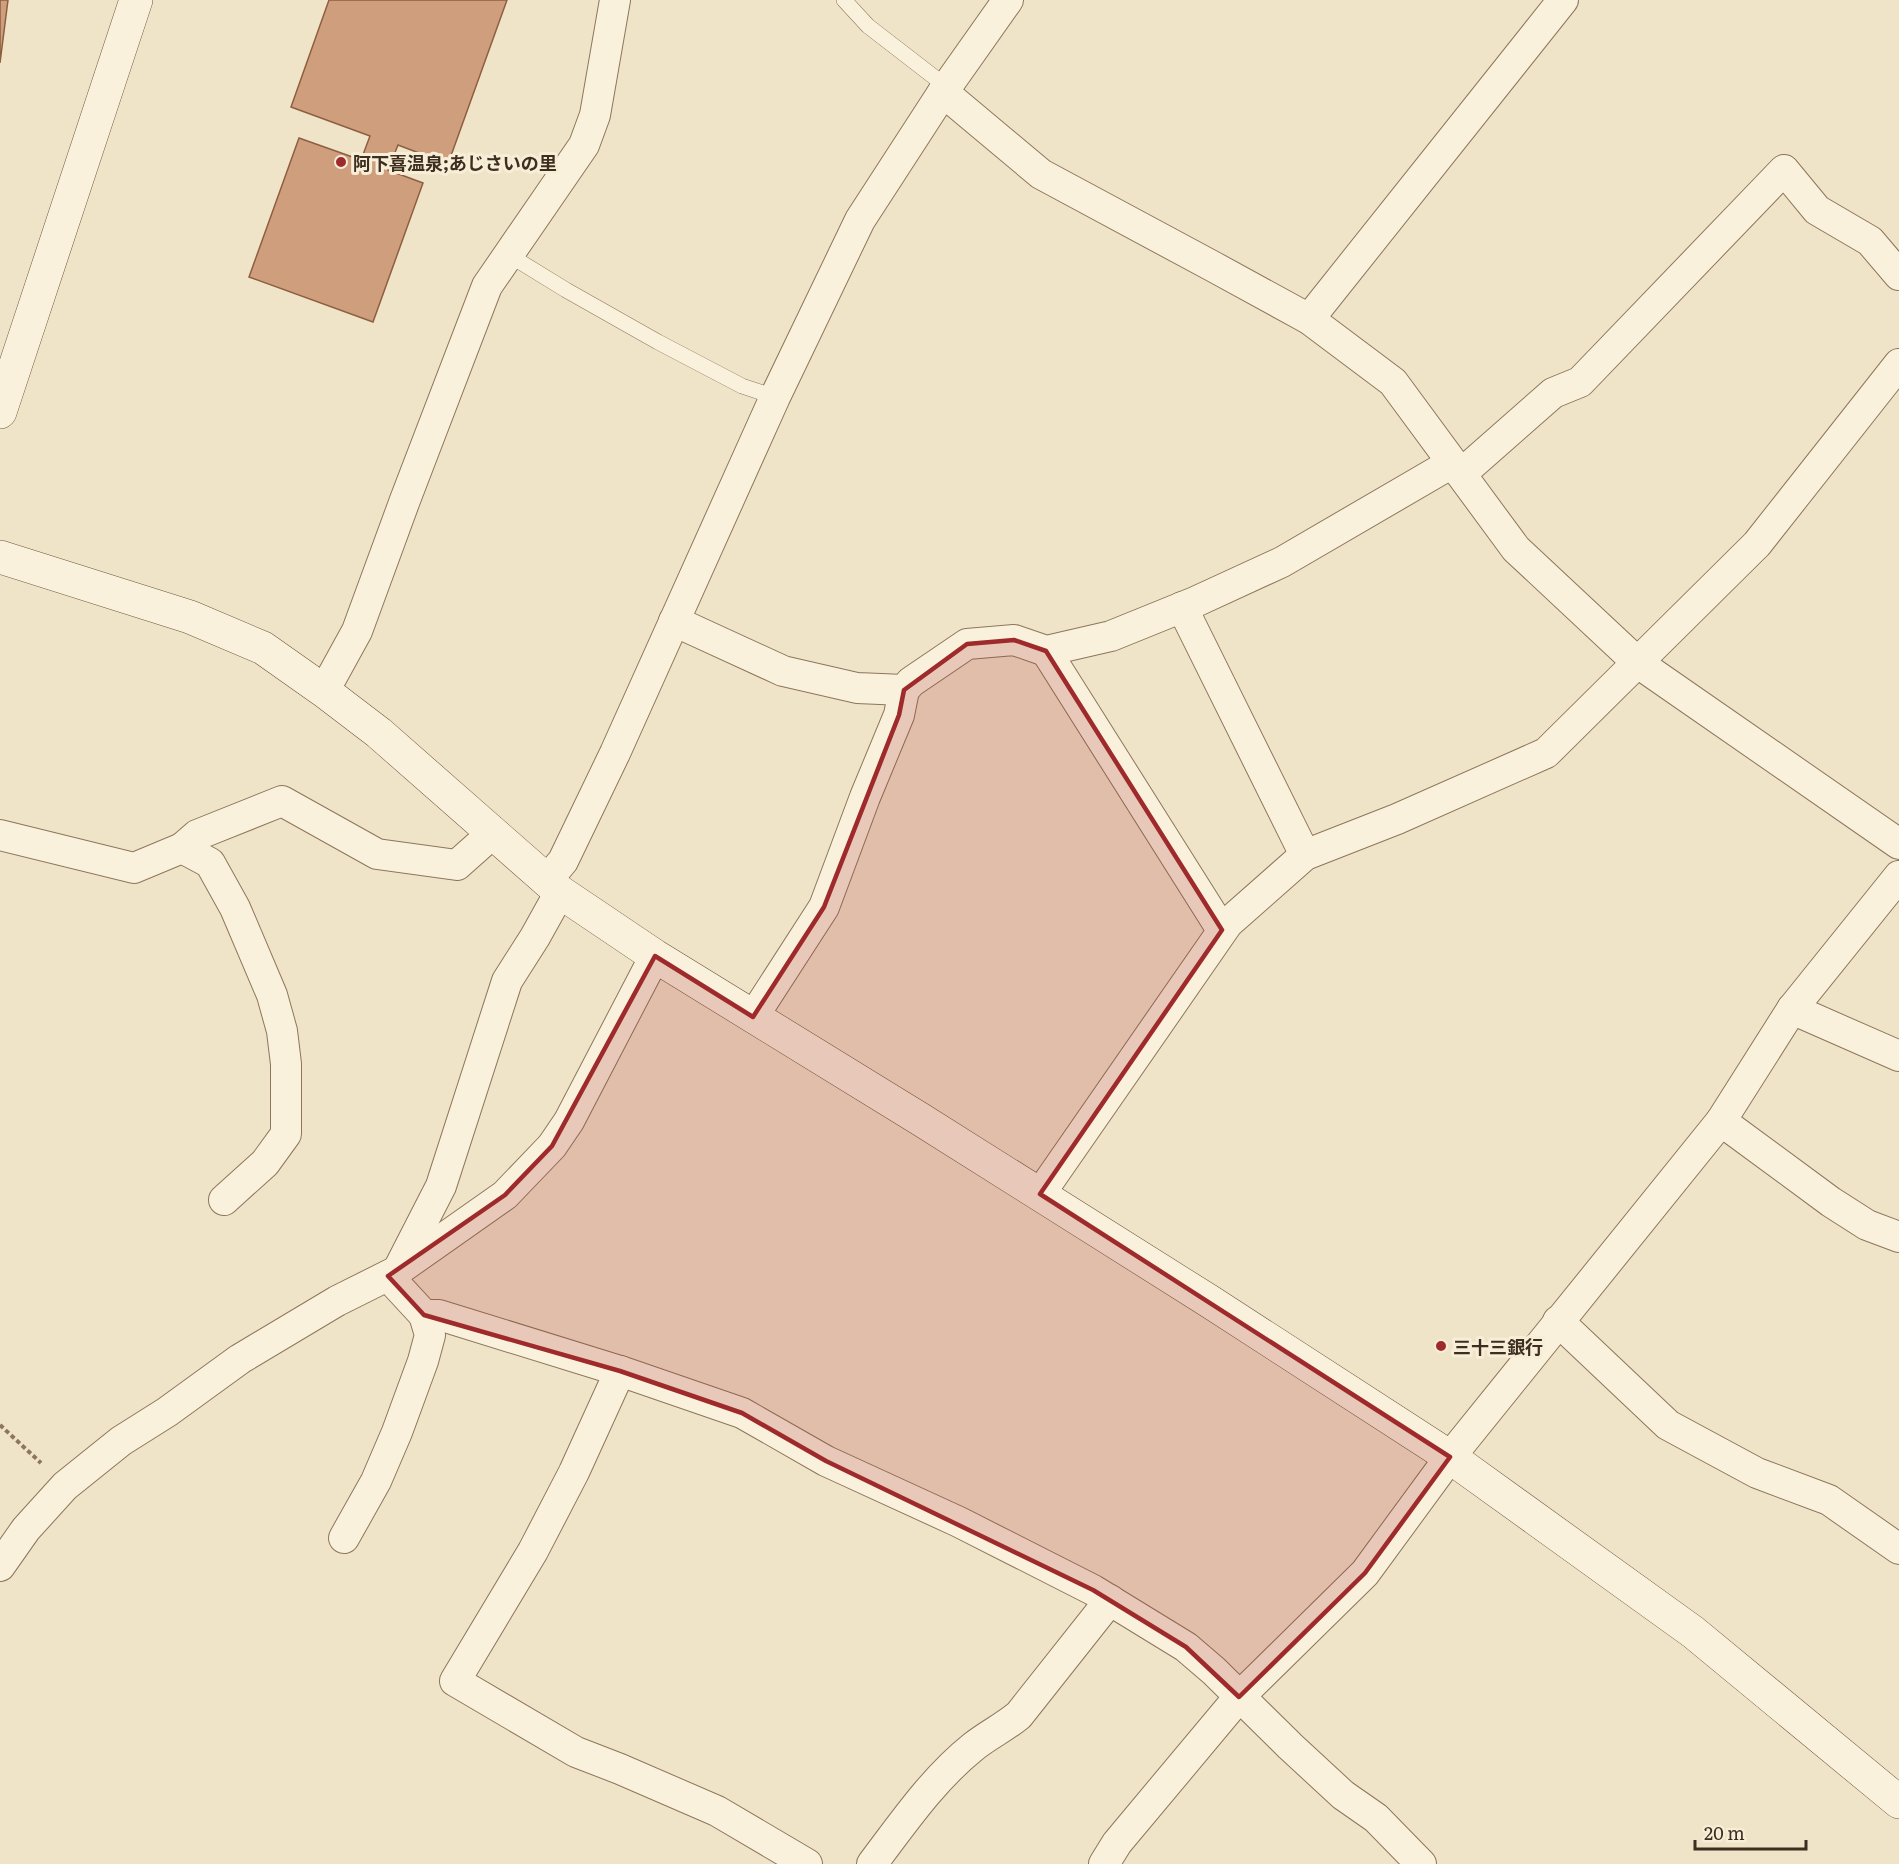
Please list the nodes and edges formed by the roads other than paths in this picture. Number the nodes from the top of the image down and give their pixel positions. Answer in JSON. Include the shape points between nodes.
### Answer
{"nodes":[{"id":1,"x":136,"y":0,"type":"edge"},
{"id":2,"x":615,"y":0,"type":"edge"},
{"id":3,"x":844,"y":0,"type":"edge"},
{"id":4,"x":1008,"y":0,"type":"edge"},
{"id":5,"x":1563,"y":0,"type":"edge"},
{"id":6,"x":945,"y":90,"type":"junction"},
{"id":7,"x":508,"y":255,"type":"junction"},
{"id":8,"x":1899,"y":275,"type":"edge"},
{"id":9,"x":1309,"y":320,"type":"junction"},
{"id":10,"x":1899,"y":364,"type":"edge"},
{"id":11,"x":776,"y":397,"type":"junction"},
{"id":12,"x":0,"y":412,"type":"edge"},
{"id":13,"x":1456,"y":468,"type":"junction"},
{"id":14,"x":0,"y":557,"type":"edge"},
{"id":15,"x":1182,"y":608,"type":"junction"},
{"id":16,"x":674,"y":621,"type":"junction"},
{"id":17,"x":1046,"y":651,"type":"junction"},
{"id":18,"x":1638,"y":663,"type":"junction"},
{"id":19,"x":904,"y":690,"type":"junction"},
{"id":20,"x":324,"y":691,"type":"junction"},
{"id":21,"x":493,"y":833,"type":"junction"},
{"id":22,"x":0,"y":835,"type":"edge"},
{"id":23,"x":1899,"y":844,"type":"edge"},
{"id":24,"x":182,"y":848,"type":"junction"},
{"id":25,"x":1305,"y":855,"type":"junction"},
{"id":26,"x":1899,"y":876,"type":"edge"},
{"id":27,"x":554,"y":886,"type":"junction"},
{"id":28,"x":1222,"y":930,"type":"junction"},
{"id":29,"x":655,"y":956,"type":"junction"},
{"id":30,"x":1792,"y":1008,"type":"junction"},
{"id":31,"x":753,"y":1017,"type":"junction"},
{"id":32,"x":1899,"y":1056,"type":"edge"},
{"id":33,"x":1720,"y":1120,"type":"junction"},
{"id":34,"x":1040,"y":1194,"type":"junction"},
{"id":35,"x":224,"y":1200,"type":"dead end"},
{"id":36,"x":1899,"y":1237,"type":"edge"},
{"id":37,"x":392,"y":1274,"type":"junction"},
{"id":38,"x":424,"y":1315,"type":"junction"},
{"id":39,"x":1558,"y":1321,"type":"junction"},
{"id":40,"x":620,"y":1371,"type":"junction"},
{"id":41,"x":1450,"y":1457,"type":"junction"},
{"id":42,"x":344,"y":1538,"type":"dead end"},
{"id":43,"x":1899,"y":1549,"type":"edge"},
{"id":44,"x":0,"y":1566,"type":"edge"},
{"id":45,"x":1110,"y":1600,"type":"junction"},
{"id":46,"x":1239,"y":1697,"type":"junction"},
{"id":47,"x":1898,"y":1799,"type":"edge"},
{"id":48,"x":807,"y":1864,"type":"edge"},
{"id":49,"x":872,"y":1864,"type":"edge"},
{"id":50,"x":1104,"y":1864,"type":"edge"},
{"id":51,"x":1421,"y":1864,"type":"edge"}],
"edges":[{"from":1,"to":12,"type":"street"},
{"from":2,"to":7,"type":"street","via":[[595,115],[584,145]]},
{"from":3,"to":6,"type":"lane","via":[[868,26]]},
{"from":4,"to":6,"type":"street"},
{"from":5,"to":9,"type":"street"},
{"from":6,"to":9,"type":"street","via":[[1041,174]]},
{"from":6,"to":11,"type":"street","via":[[860,220]]},
{"from":7,"to":11,"type":"lane","via":[[742,386]]},
{"from":7,"to":20,"type":"street","via":[[488,286],[357,631]]},
{"from":8,"to":13,"type":"street","via":[[1870,241],[1817,210],[1784,170],[1580,382],[1553,393]]},
{"from":9,"to":13,"type":"street","via":[[1393,382]]},
{"from":10,"to":18,"type":"street","via":[[1756,544]]},
{"from":11,"to":16,"type":"street"},
{"from":13,"to":15,"type":"street","via":[[1282,562]]},
{"from":13,"to":18,"type":"street","via":[[1516,549]]},
{"from":14,"to":20,"type":"street","via":[[226,631],[263,648]]},
{"from":15,"to":17,"type":"street","via":[[1111,636]]},
{"from":15,"to":25,"type":"street"},
{"from":16,"to":19,"type":"street","via":[[783,671],[857,688]]},
{"from":16,"to":27,"type":"street"},
{"from":17,"to":19,"type":"street","via":[[1014,640],[967,644]]},
{"from":17,"to":28,"type":"street"},
{"from":18,"to":23,"type":"street"},
{"from":18,"to":25,"type":"street","via":[[1546,753]]},
{"from":19,"to":31,"type":"street","via":[[899,715],[824,908]]},
{"from":20,"to":21,"type":"street"},
{"from":21,"to":24,"type":"street","via":[[457,865],[377,854],[282,801],[196,835]]},
{"from":21,"to":27,"type":"street"},
{"from":22,"to":24,"type":"street","via":[[134,868]]},
{"from":24,"to":35,"type":"street","via":[[210,863],[235,908],[272,995],[286,1064],[286,1134],[265,1163]]},
{"from":25,"to":28,"type":"street"},
{"from":26,"to":30,"type":"street"},
{"from":27,"to":29,"type":"street"},
{"from":27,"to":37,"type":"street","via":[[535,937],[507,981],[441,1186]]},
{"from":28,"to":34,"type":"street"},
{"from":29,"to":31,"type":"street"},
{"from":29,"to":37,"type":"street","via":[[569,1121],[552,1146],[505,1195]]},
{"from":30,"to":32,"type":"street"},
{"from":30,"to":33,"type":"street"},
{"from":31,"to":34,"type":"street"},
{"from":33,"to":36,"type":"street","via":[[1831,1202],[1867,1225]]},
{"from":33,"to":39,"type":"street"},
{"from":34,"to":41,"type":"street"},
{"from":37,"to":38,"type":"street"},
{"from":37,"to":44,"type":"street","via":[[337,1301],[240,1359],[121,1441],[65,1486],[26,1529]]},
{"from":38,"to":40,"type":"street","via":[[439,1315]]},
{"from":38,"to":42,"type":"street","via":[[430,1335],[423,1361],[376,1481]]},
{"from":39,"to":41,"type":"street"},
{"from":39,"to":43,"type":"street","via":[[1668,1425],[1757,1473],[1829,1500]]},
{"from":40,"to":45,"type":"street","via":[[742,1413],[826,1461],[959,1522]]},
{"from":40,"to":48,"type":"street","via":[[533,1551],[455,1681],[576,1752],[717,1812]]},
{"from":41,"to":46,"type":"street","via":[[1365,1573]]},
{"from":41,"to":47,"type":"street","via":[[1693,1632]]},
{"from":45,"to":46,"type":"street","via":[[1186,1647]]},
{"from":45,"to":49,"type":"street","via":[[1019,1715],[960,1759],[924,1796]]},
{"from":46,"to":50,"type":"street","via":[[1117,1843]]},
{"from":46,"to":51,"type":"street","via":[[1343,1796],[1376,1818]]}]}
